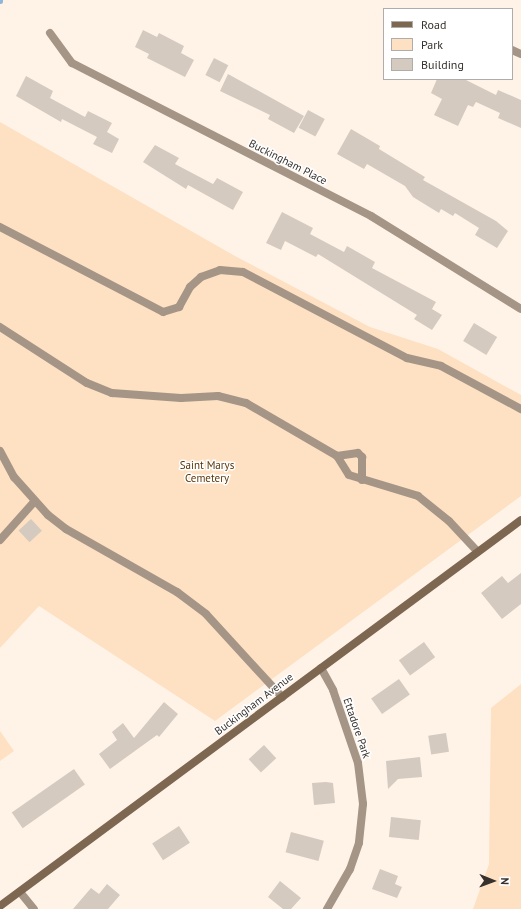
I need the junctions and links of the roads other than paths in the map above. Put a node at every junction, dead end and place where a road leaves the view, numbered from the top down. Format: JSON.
{"nodes":[{"id":1,"x":50,"y":33,"type":"dead end"},
{"id":2,"x":0,"y":228,"type":"edge"},
{"id":3,"x":521,"y":308,"type":"edge"},
{"id":4,"x":0,"y":327,"type":"edge"},
{"id":5,"x":521,"y":409,"type":"edge"},
{"id":6,"x":0,"y":451,"type":"edge"},
{"id":7,"x":338,"y":456,"type":"junction"},
{"id":8,"x":362,"y":480,"type":"junction"},
{"id":9,"x":34,"y":502,"type":"junction"},
{"id":10,"x":521,"y":520,"type":"edge"},
{"id":11,"x":0,"y":540,"type":"edge"},
{"id":12,"x":478,"y":552,"type":"junction"},
{"id":13,"x":321,"y":668,"type":"junction"},
{"id":14,"x":282,"y":697,"type":"junction"},
{"id":15,"x":20,"y":892,"type":"junction"},
{"id":16,"x":0,"y":906,"type":"edge"},
{"id":17,"x":34,"y":909,"type":"edge"},
{"id":18,"x":327,"y":909,"type":"edge"}],
"edges":[{"from":1,"to":3,"type":"street","name":"Buckingham Place"},
{"from":2,"to":5,"type":"street"},
{"from":4,"to":7,"type":"street"},
{"from":6,"to":9,"type":"street"},
{"from":7,"to":8,"type":"street"},
{"from":7,"to":8,"type":"street"},
{"from":8,"to":12,"type":"street"},
{"from":9,"to":11,"type":"street"},
{"from":9,"to":14,"type":"street"},
{"from":10,"to":12,"type":"main road","name":"Buckingham Avenue"},
{"from":12,"to":13,"type":"main road","name":"Buckingham Avenue"},
{"from":13,"to":14,"type":"main road","name":"Buckingham Avenue"},
{"from":13,"to":18,"type":"street","name":"Ettadore Park"},
{"from":14,"to":15,"type":"main road","name":"Buckingham Avenue"},
{"from":15,"to":16,"type":"main road","name":"Buckingham Avenue"},
{"from":15,"to":17,"type":"street"}]}
